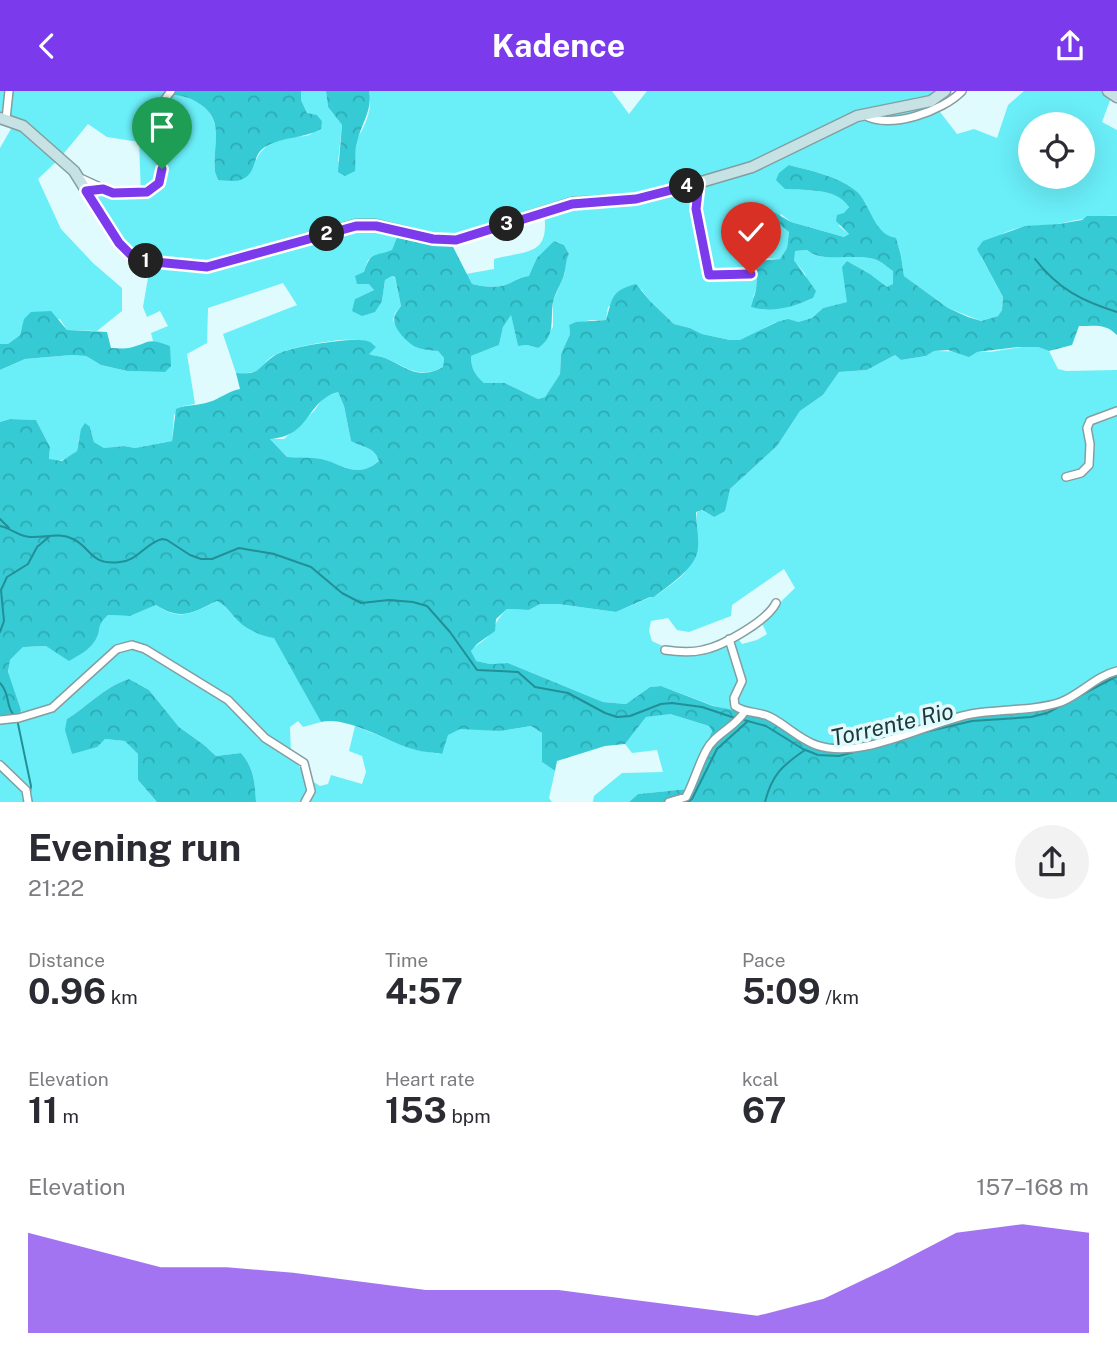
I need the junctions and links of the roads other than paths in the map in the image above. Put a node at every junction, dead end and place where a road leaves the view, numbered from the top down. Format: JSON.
{"nodes":[{"id":1,"x":9,"y":91,"type":"edge"},
{"id":2,"x":171,"y":91,"type":"edge"},
{"id":3,"x":945,"y":91,"type":"edge"},
{"id":4,"x":962,"y":91,"type":"edge"},
{"id":5,"x":1108,"y":91,"type":"edge"},
{"id":6,"x":1117,"y":97,"type":"edge"},
{"id":7,"x":863,"y":114,"type":"junction"},
{"id":8,"x":3,"y":118,"type":"edge"},
{"id":9,"x":78,"y":177,"type":"junction"},
{"id":10,"x":699,"y":183,"type":"junction"},
{"id":11,"x":103,"y":189,"type":"junction"},
{"id":12,"x":86,"y":191,"type":"junction"},
{"id":13,"x":751,"y":274,"type":"dead end"},
{"id":14,"x":1117,"y":411,"type":"edge"},
{"id":15,"x":1066,"y":477,"type":"dead end"},
{"id":16,"x":776,"y":603,"type":"dead end"},
{"id":17,"x":729,"y":639,"type":"junction"},
{"id":18,"x":665,"y":650,"type":"dead end"},
{"id":19,"x":1117,"y":671,"type":"edge"},
{"id":20,"x":741,"y":716,"type":"junction"},
{"id":21,"x":0,"y":720,"type":"edge"},
{"id":22,"x":0,"y":765,"type":"edge"},
{"id":23,"x":28,"y":802,"type":"edge"},
{"id":24,"x":305,"y":802,"type":"edge"},
{"id":25,"x":669,"y":802,"type":"edge"}],
"edges":[{"from":1,"to":8,"type":"street"},
{"from":2,"to":11,"type":"street"},
{"from":3,"to":7,"type":"street"},
{"from":4,"to":7,"type":"street"},
{"from":5,"to":6,"type":"street"},
{"from":7,"to":10,"type":"street"},
{"from":8,"to":9,"type":"street"},
{"from":9,"to":11,"type":"street"},
{"from":9,"to":12,"type":"street"},
{"from":10,"to":12,"type":"street"},
{"from":10,"to":13,"type":"street"},
{"from":11,"to":12,"type":"street"},
{"from":14,"to":15,"type":"street"},
{"from":16,"to":17,"type":"street"},
{"from":17,"to":18,"type":"street"},
{"from":17,"to":20,"type":"street"},
{"from":19,"to":20,"type":"street"},
{"from":20,"to":25,"type":"street"},
{"from":21,"to":24,"type":"street"},
{"from":22,"to":23,"type":"street"}]}
